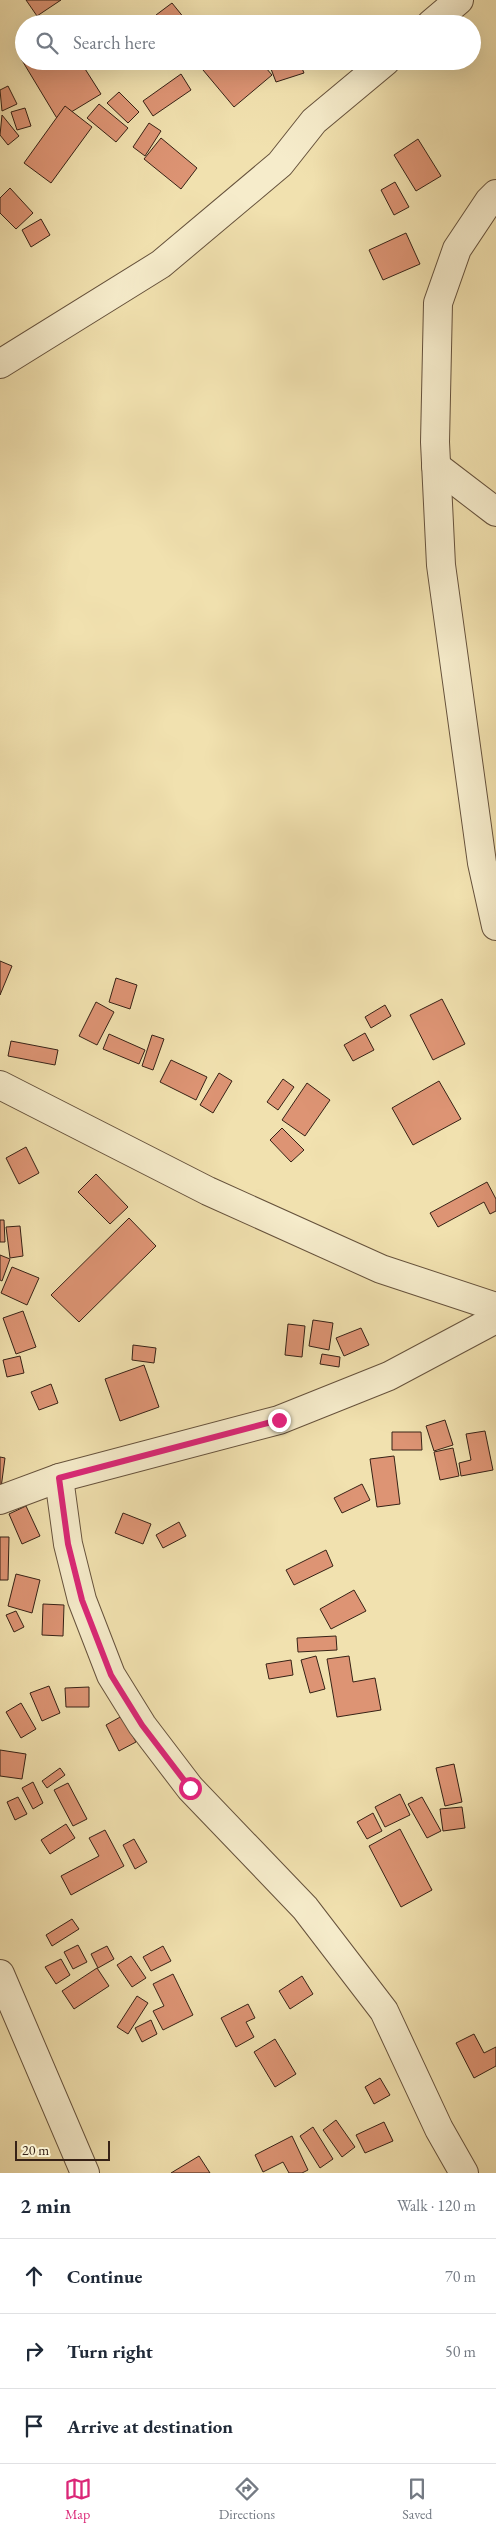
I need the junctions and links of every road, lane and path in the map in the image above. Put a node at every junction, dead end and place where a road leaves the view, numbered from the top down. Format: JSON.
{"nodes":[{"id":1,"x":459,"y":0,"type":"edge"},
{"id":2,"x":442,"y":15,"type":"edge"},
{"id":3,"x":375,"y":70,"type":"edge"},
{"id":4,"x":496,"y":194,"type":"edge"},
{"id":5,"x":0,"y":364,"type":"edge"},
{"id":6,"x":436,"y":466,"type":"junction"},
{"id":7,"x":496,"y":512,"type":"edge"},
{"id":8,"x":496,"y":926,"type":"edge"},
{"id":9,"x":0,"y":1085,"type":"edge"},
{"id":10,"x":496,"y":1307,"type":"edge"},
{"id":11,"x":496,"y":1319,"type":"edge"},
{"id":12,"x":59,"y":1478,"type":"junction"},
{"id":13,"x":0,"y":1500,"type":"edge"},
{"id":14,"x":0,"y":1974,"type":"edge"},
{"id":15,"x":85,"y":2173,"type":"edge"},
{"id":16,"x":464,"y":2173,"type":"edge"}],
"edges":[{"from":1,"to":2,"type":"street"},
{"from":3,"to":5,"type":"street"},
{"from":4,"to":6,"type":"street"},
{"from":6,"to":7,"type":"street"},
{"from":6,"to":8,"type":"street"},
{"from":9,"to":10,"type":"street"},
{"from":11,"to":12,"type":"street"},
{"from":12,"to":13,"type":"street"},
{"from":12,"to":16,"type":"street"},
{"from":14,"to":15,"type":"street"}]}
